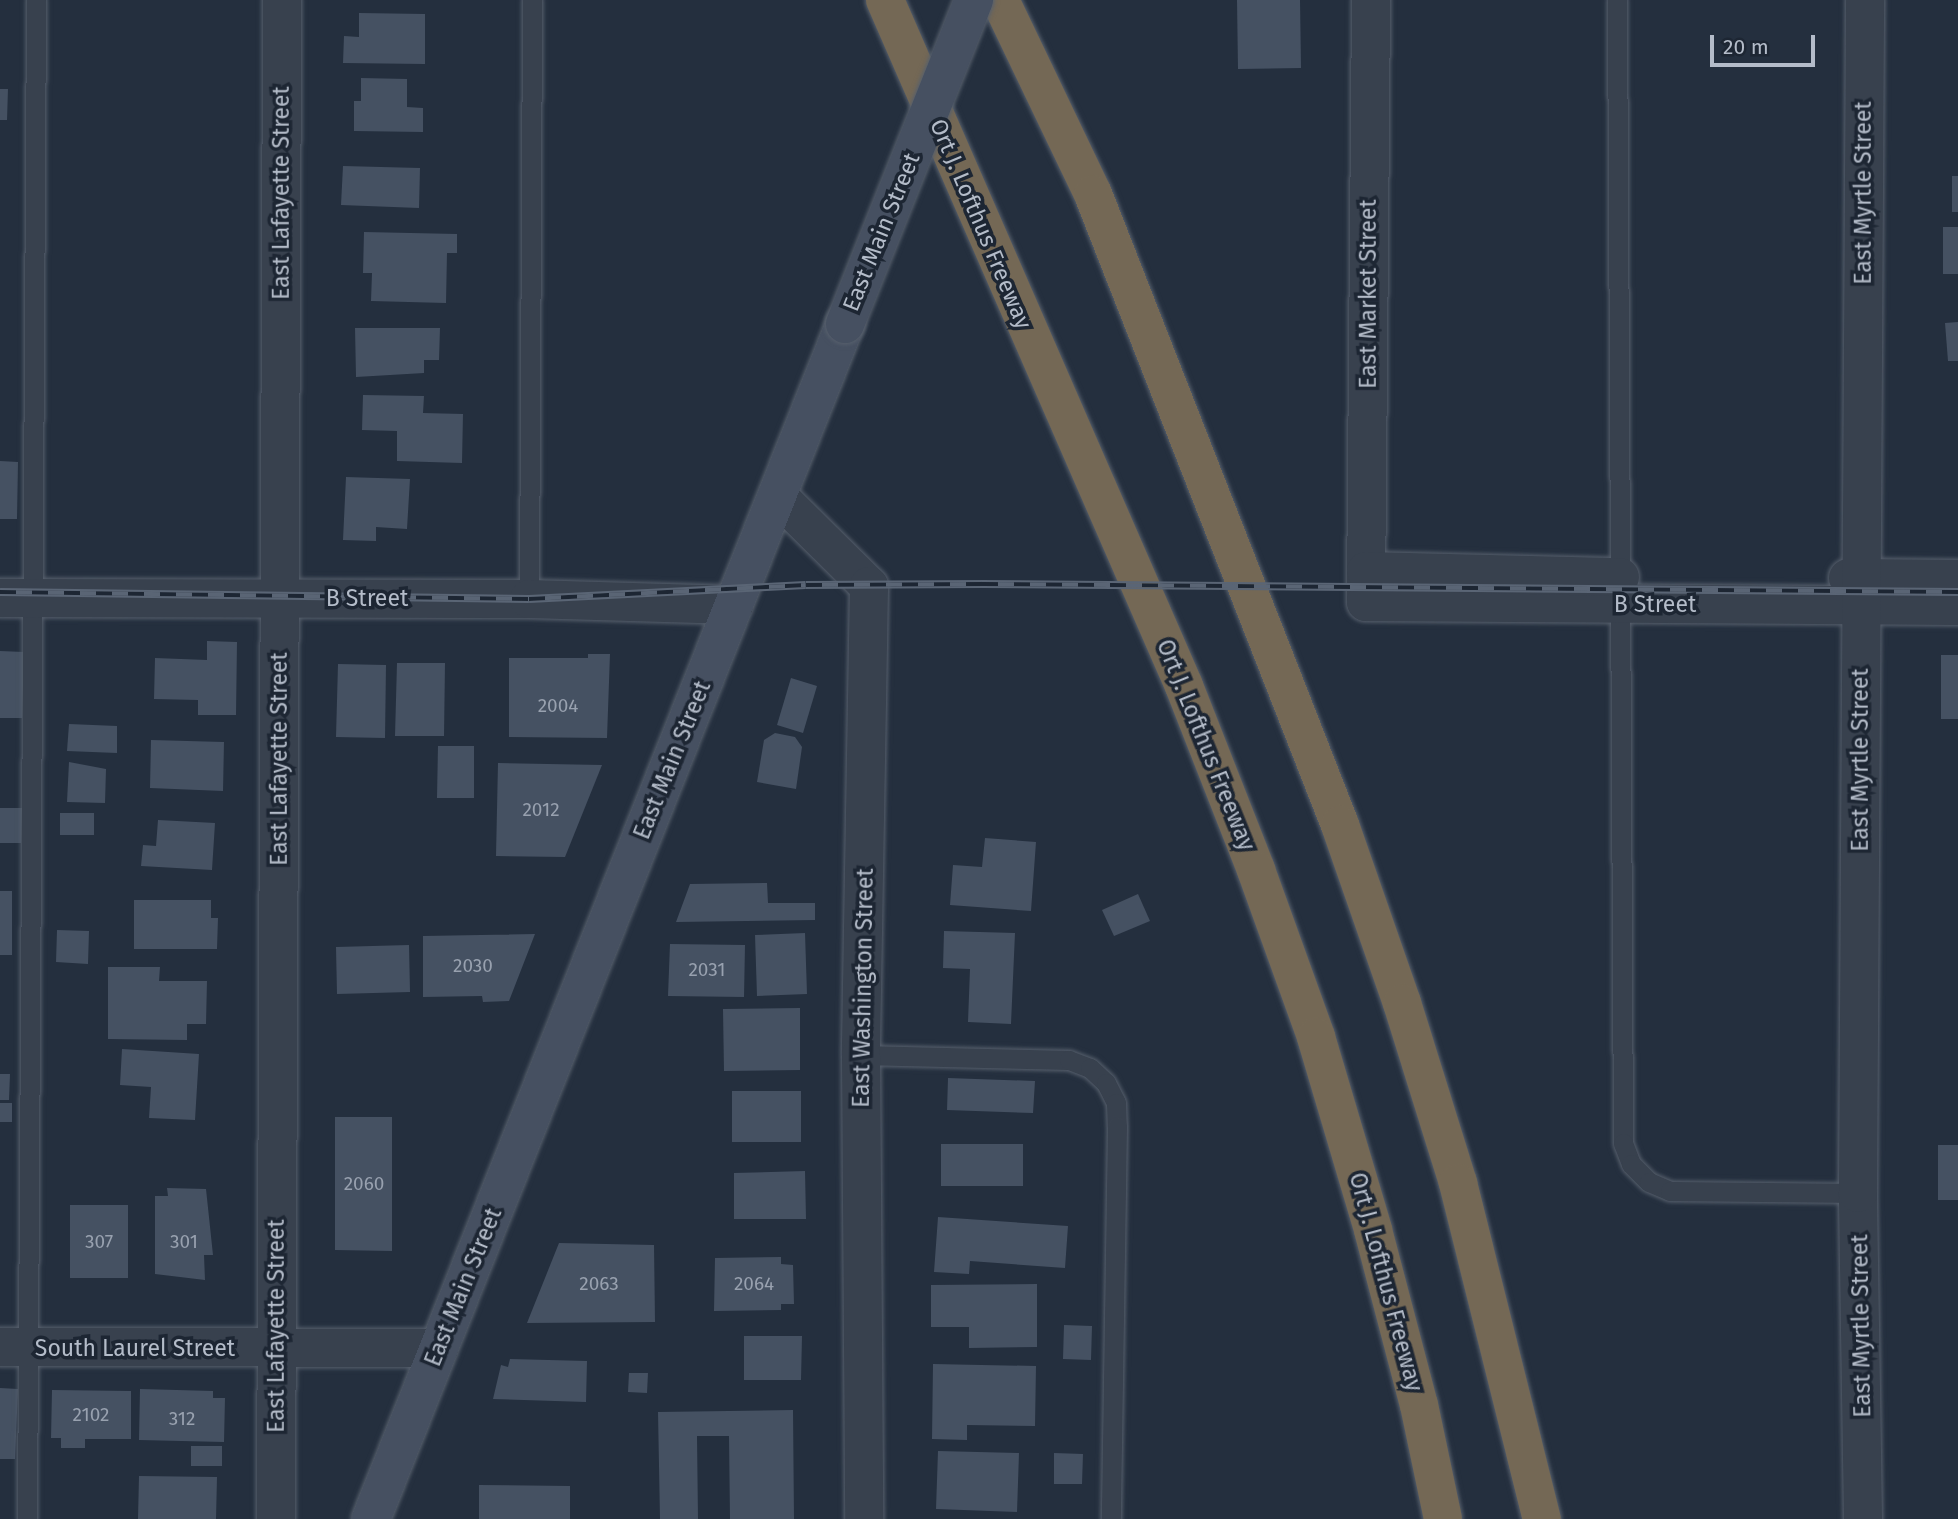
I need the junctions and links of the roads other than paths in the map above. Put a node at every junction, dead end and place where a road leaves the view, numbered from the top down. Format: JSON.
{"nodes":[{"id":1,"x":36,"y":0,"type":"edge"},
{"id":2,"x":282,"y":0,"type":"edge"},
{"id":3,"x":532,"y":0,"type":"edge"},
{"id":4,"x":885,"y":0,"type":"edge"},
{"id":5,"x":974,"y":0,"type":"edge"},
{"id":6,"x":1000,"y":0,"type":"edge"},
{"id":7,"x":1371,"y":0,"type":"edge"},
{"id":8,"x":1617,"y":0,"type":"edge"},
{"id":9,"x":1865,"y":0,"type":"edge"},
{"id":10,"x":778,"y":496,"type":"junction"},
{"id":11,"x":1958,"y":579,"type":"edge"},
{"id":12,"x":1366,"y":587,"type":"joint"},
{"id":13,"x":1621,"y":590,"type":"junction"},
{"id":14,"x":1860,"y":592,"type":"junction"},
{"id":15,"x":16,"y":598,"type":"edge"},
{"id":16,"x":280,"y":598,"type":"junction"},
{"id":17,"x":529,"y":599,"type":"junction"},
{"id":18,"x":734,"y":605,"type":"junction"},
{"id":19,"x":1958,"y":606,"type":"edge"},
{"id":20,"x":862,"y":1055,"type":"junction"},
{"id":21,"x":1858,"y":1193,"type":"junction"},
{"id":22,"x":14,"y":1347,"type":"edge"},
{"id":23,"x":275,"y":1348,"type":"junction"},
{"id":24,"x":439,"y":1348,"type":"junction"},
{"id":25,"x":27,"y":1519,"type":"edge"},
{"id":26,"x":276,"y":1519,"type":"edge"},
{"id":27,"x":371,"y":1519,"type":"edge"},
{"id":28,"x":864,"y":1519,"type":"edge"},
{"id":29,"x":1111,"y":1519,"type":"edge"},
{"id":30,"x":1443,"y":1519,"type":"edge"},
{"id":31,"x":1542,"y":1519,"type":"edge"},
{"id":32,"x":1863,"y":1519,"type":"edge"}],
"edges":[{"from":1,"to":15,"type":"lane"},
{"from":2,"to":16,"type":"street","name":"East Lafayette Street"},
{"from":3,"to":17,"type":"lane"},
{"from":4,"to":30,"type":"highway","name":"Ort J. Lofthus Freeway"},
{"from":5,"to":10,"type":"main road","name":"East Main Street","bridge":true},
{"from":6,"to":31,"type":"highway"},
{"from":7,"to":12,"type":"street","name":"East Market Street"},
{"from":8,"to":13,"type":"lane"},
{"from":9,"to":14,"type":"street","name":"East Myrtle Street"},
{"from":10,"to":18,"type":"main road","name":"East Main Street"},
{"from":10,"to":20,"type":"street","name":"East Washington Street"},
{"from":11,"to":14,"type":"street"},
{"from":12,"to":13,"type":"street","name":"B Street"},
{"from":13,"to":14,"type":"street","name":"B Street"},
{"from":13,"to":21,"type":"lane"},
{"from":14,"to":19,"type":"street","name":"B Street"},
{"from":14,"to":21,"type":"street","name":"East Myrtle Street"},
{"from":15,"to":16,"type":"street","name":"B Street"},
{"from":15,"to":22,"type":"lane"},
{"from":16,"to":17,"type":"street","name":"B Street"},
{"from":16,"to":23,"type":"street","name":"East Lafayette Street"},
{"from":17,"to":18,"type":"street","name":"B Street"},
{"from":18,"to":24,"type":"main road","name":"East Main Street"},
{"from":20,"to":28,"type":"street","name":"East Washington Street"},
{"from":20,"to":29,"type":"lane"},
{"from":21,"to":32,"type":"street","name":"East Myrtle Street"},
{"from":22,"to":23,"type":"street","name":"South Laurel Street"},
{"from":22,"to":25,"type":"lane"},
{"from":23,"to":24,"type":"street","name":"South Laurel Street"},
{"from":23,"to":26,"type":"street","name":"East Lafayette Street"},
{"from":24,"to":27,"type":"main road","name":"East Main Street"}]}
